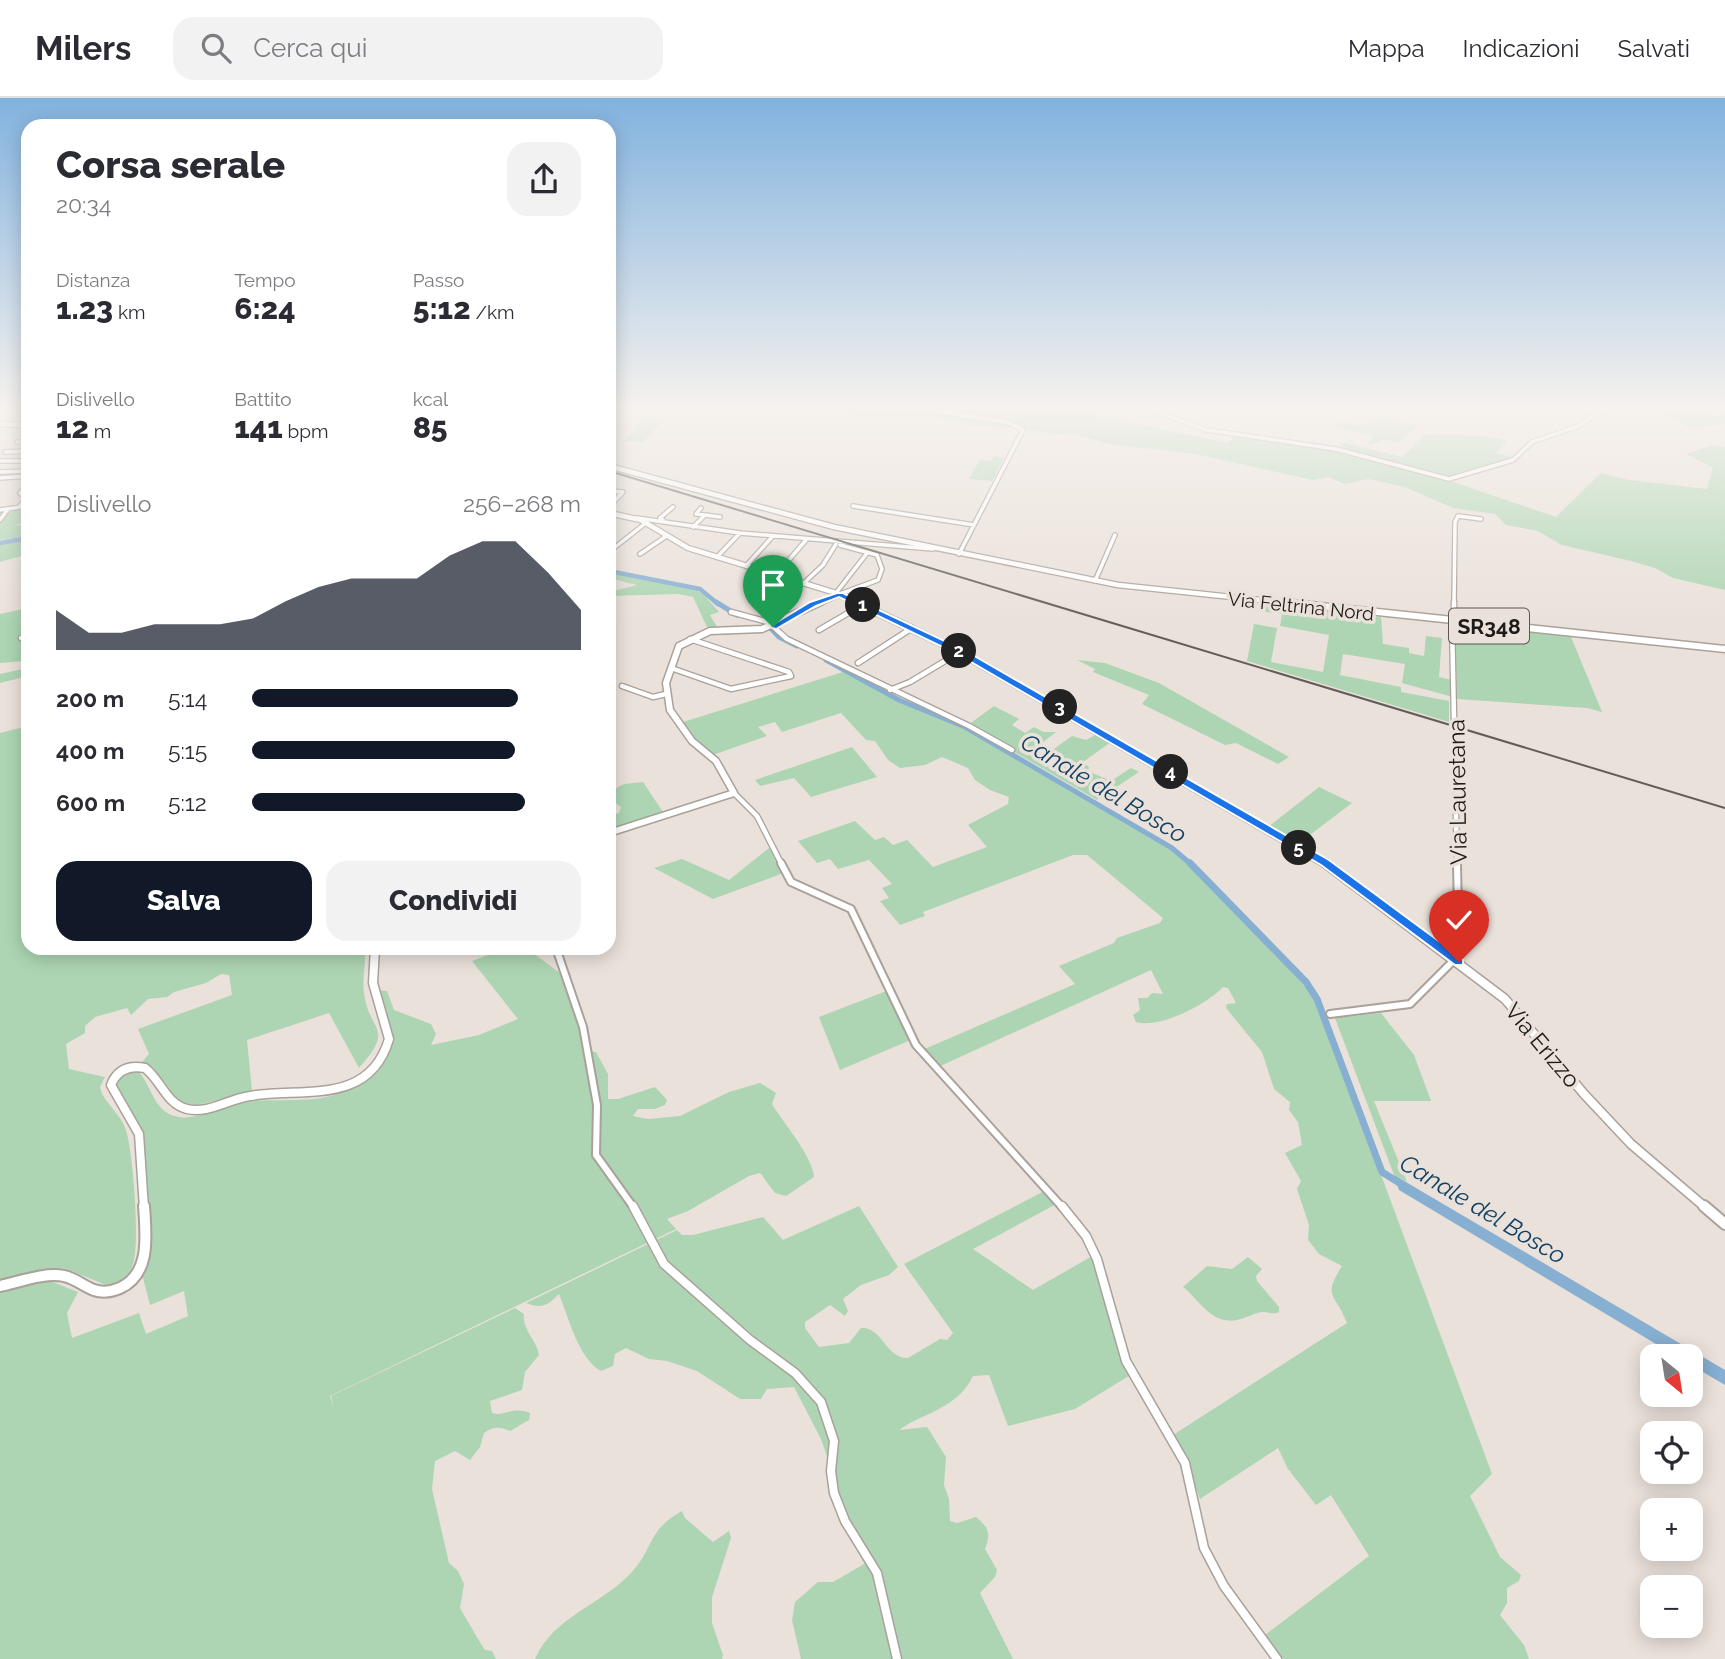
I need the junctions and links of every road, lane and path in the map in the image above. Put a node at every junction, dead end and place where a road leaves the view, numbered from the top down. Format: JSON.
{"nodes":[{"id":1,"x":654,"y":479,"type":"edge"},
{"id":2,"x":998,"y":479,"type":"edge"},
{"id":3,"x":21,"y":504,"type":"edge"},
{"id":4,"x":853,"y":506,"type":"dead end"},
{"id":5,"x":19,"y":507,"type":"joint"},
{"id":6,"x":673,"y":508,"type":"dead end"},
{"id":7,"x":701,"y":508,"type":"dead end"},
{"id":8,"x":8,"y":509,"type":"junction"},
{"id":9,"x":0,"y":510,"type":"edge"},
{"id":10,"x":616,"y":514,"type":"edge"},
{"id":11,"x":705,"y":515,"type":"junction"},
{"id":12,"x":720,"y":517,"type":"dead end"},
{"id":13,"x":1481,"y":519,"type":"dead end"},
{"id":14,"x":0,"y":520,"type":"edge"},
{"id":15,"x":648,"y":522,"type":"junction"},
{"id":16,"x":668,"y":523,"type":"junction"},
{"id":17,"x":974,"y":526,"type":"junction"},
{"id":18,"x":658,"y":527,"type":"junction"},
{"id":19,"x":693,"y":527,"type":"junction"},
{"id":20,"x":740,"y":533,"type":"junction"},
{"id":21,"x":1115,"y":535,"type":"dead end"},
{"id":22,"x":773,"y":536,"type":"junction"},
{"id":23,"x":664,"y":537,"type":"junction"},
{"id":24,"x":886,"y":538,"type":"junction"},
{"id":25,"x":806,"y":540,"type":"junction"},
{"id":26,"x":836,"y":543,"type":"junction"},
{"id":27,"x":881,"y":545,"type":"junction"},
{"id":28,"x":616,"y":546,"type":"edge"},
{"id":29,"x":936,"y":549,"type":"junction"},
{"id":30,"x":868,"y":552,"type":"junction"},
{"id":31,"x":640,"y":554,"type":"dead end"},
{"id":32,"x":959,"y":554,"type":"junction"},
{"id":33,"x":717,"y":557,"type":"junction"},
{"id":34,"x":746,"y":566,"type":"junction"},
{"id":35,"x":776,"y":575,"type":"junction"},
{"id":36,"x":1095,"y":581,"type":"junction"},
{"id":37,"x":804,"y":583,"type":"junction"},
{"id":38,"x":838,"y":594,"type":"junction"},
{"id":39,"x":862,"y":605,"type":"junction"},
{"id":40,"x":731,"y":612,"type":"dead end"},
{"id":41,"x":1453,"y":622,"type":"junction"},
{"id":42,"x":769,"y":626,"type":"junction"},
{"id":43,"x":912,"y":628,"type":"junction"},
{"id":44,"x":819,"y":630,"type":"dead end"},
{"id":45,"x":690,"y":639,"type":"junction"},
{"id":46,"x":1725,"y":649,"type":"edge"},
{"id":47,"x":961,"y":652,"type":"junction"},
{"id":48,"x":858,"y":663,"type":"dead end"},
{"id":49,"x":671,"y":668,"type":"junction"},
{"id":50,"x":622,"y":686,"type":"dead end"},
{"id":51,"x":890,"y":690,"type":"junction"},
{"id":52,"x":666,"y":694,"type":"junction"},
{"id":53,"x":1012,"y":750,"type":"dead end"},
{"id":54,"x":734,"y":793,"type":"junction"},
{"id":55,"x":616,"y":831,"type":"edge"},
{"id":56,"x":375,"y":955,"type":"edge"},
{"id":57,"x":558,"y":955,"type":"edge"},
{"id":58,"x":1457,"y":960,"type":"junction"},
{"id":59,"x":1330,"y":1014,"type":"dead end"},
{"id":60,"x":1725,"y":1224,"type":"edge"},
{"id":61,"x":0,"y":1286,"type":"edge"},
{"id":62,"x":897,"y":1659,"type":"edge"},
{"id":63,"x":1278,"y":1659,"type":"edge"}],
"edges":[{"from":1,"to":24,"type":"main road","number":"SR348"},
{"from":2,"to":17,"type":"street"},
{"from":3,"to":5,"type":"street"},
{"from":4,"to":17,"type":"street"},
{"from":5,"to":8,"type":"street"},
{"from":6,"to":16,"type":"street"},
{"from":7,"to":11,"type":"street"},
{"from":8,"to":9,"type":"street"},
{"from":8,"to":14,"type":"street"},
{"from":10,"to":15,"type":"main road","name":"Via Erizzo"},
{"from":11,"to":12,"type":"street"},
{"from":11,"to":19,"type":"street"},
{"from":13,"to":41,"type":"street","name":"Via Lauretana"},
{"from":15,"to":16,"type":"street","name":"Via Feltrina Nord"},
{"from":15,"to":18,"type":"main road","name":"Via Erizzo"},
{"from":15,"to":28,"type":"street"},
{"from":16,"to":18,"type":"street","name":"Via Feltrina Nord"},
{"from":16,"to":19,"type":"street","name":"Via Feltrina Nord"},
{"from":17,"to":32,"type":"street"},
{"from":18,"to":23,"type":"main road","name":"Via Erizzo"},
{"from":19,"to":20,"type":"street","name":"Via Feltrina Nord"},
{"from":20,"to":22,"type":"street","name":"Via Feltrina Nord"},
{"from":20,"to":33,"type":"street"},
{"from":21,"to":36,"type":"street"},
{"from":22,"to":25,"type":"street","name":"Via Feltrina Nord"},
{"from":22,"to":34,"type":"street"},
{"from":23,"to":31,"type":"street"},
{"from":23,"to":33,"type":"main road","name":"Via Erizzo"},
{"from":24,"to":27,"type":"street"},
{"from":24,"to":29,"type":"main road","number":"SR348"},
{"from":25,"to":26,"type":"street","name":"Via Feltrina Nord"},
{"from":25,"to":35,"type":"street"},
{"from":26,"to":27,"type":"street","name":"Via Feltrina Nord"},
{"from":26,"to":30,"type":"street"},
{"from":26,"to":37,"type":"street"},
{"from":27,"to":29,"type":"street","name":"Via Feltrina Nord"},
{"from":29,"to":32,"type":"main road","name":"Via Feltrina Nord","number":"SR348"},
{"from":30,"to":38,"type":"street"},
{"from":30,"to":38,"type":"street"},
{"from":32,"to":36,"type":"main road","name":"Via Feltrina Nord","number":"SR348"},
{"from":33,"to":34,"type":"main road","name":"Via Erizzo"},
{"from":34,"to":35,"type":"main road","name":"Via Erizzo"},
{"from":35,"to":37,"type":"main road","name":"Via Erizzo"},
{"from":36,"to":41,"type":"main road","name":"Via Feltrina Nord","number":"SR348"},
{"from":37,"to":38,"type":"main road","name":"Via Erizzo"},
{"from":38,"to":39,"type":"main road","name":"Via Erizzo"},
{"from":38,"to":42,"type":"main road"},
{"from":39,"to":43,"type":"main road","name":"Via Erizzo"},
{"from":39,"to":44,"type":"street"},
{"from":40,"to":42,"type":"street"},
{"from":41,"to":46,"type":"main road","name":"Via Feltrina Nord","number":"SR348"},
{"from":41,"to":58,"type":"street","name":"Via Lauretana"},
{"from":42,"to":45,"type":"main road"},
{"from":42,"to":51,"type":"street"},
{"from":43,"to":47,"type":"main road","name":"Via Erizzo"},
{"from":43,"to":48,"type":"street"},
{"from":45,"to":49,"type":"main road"},
{"from":45,"to":49,"type":"street"},
{"from":47,"to":51,"type":"street"},
{"from":47,"to":58,"type":"main road","name":"Via Erizzo"},
{"from":49,"to":52,"type":"main road"},
{"from":50,"to":52,"type":"street"},
{"from":51,"to":53,"type":"street"},
{"from":52,"to":54,"type":"main road"},
{"from":54,"to":55,"type":"main road"},
{"from":54,"to":63,"type":"street"},
{"from":56,"to":61,"type":"main road"},
{"from":57,"to":62,"type":"street"},
{"from":58,"to":59,"type":"street"},
{"from":58,"to":60,"type":"main road","name":"Via Erizzo"}]}
